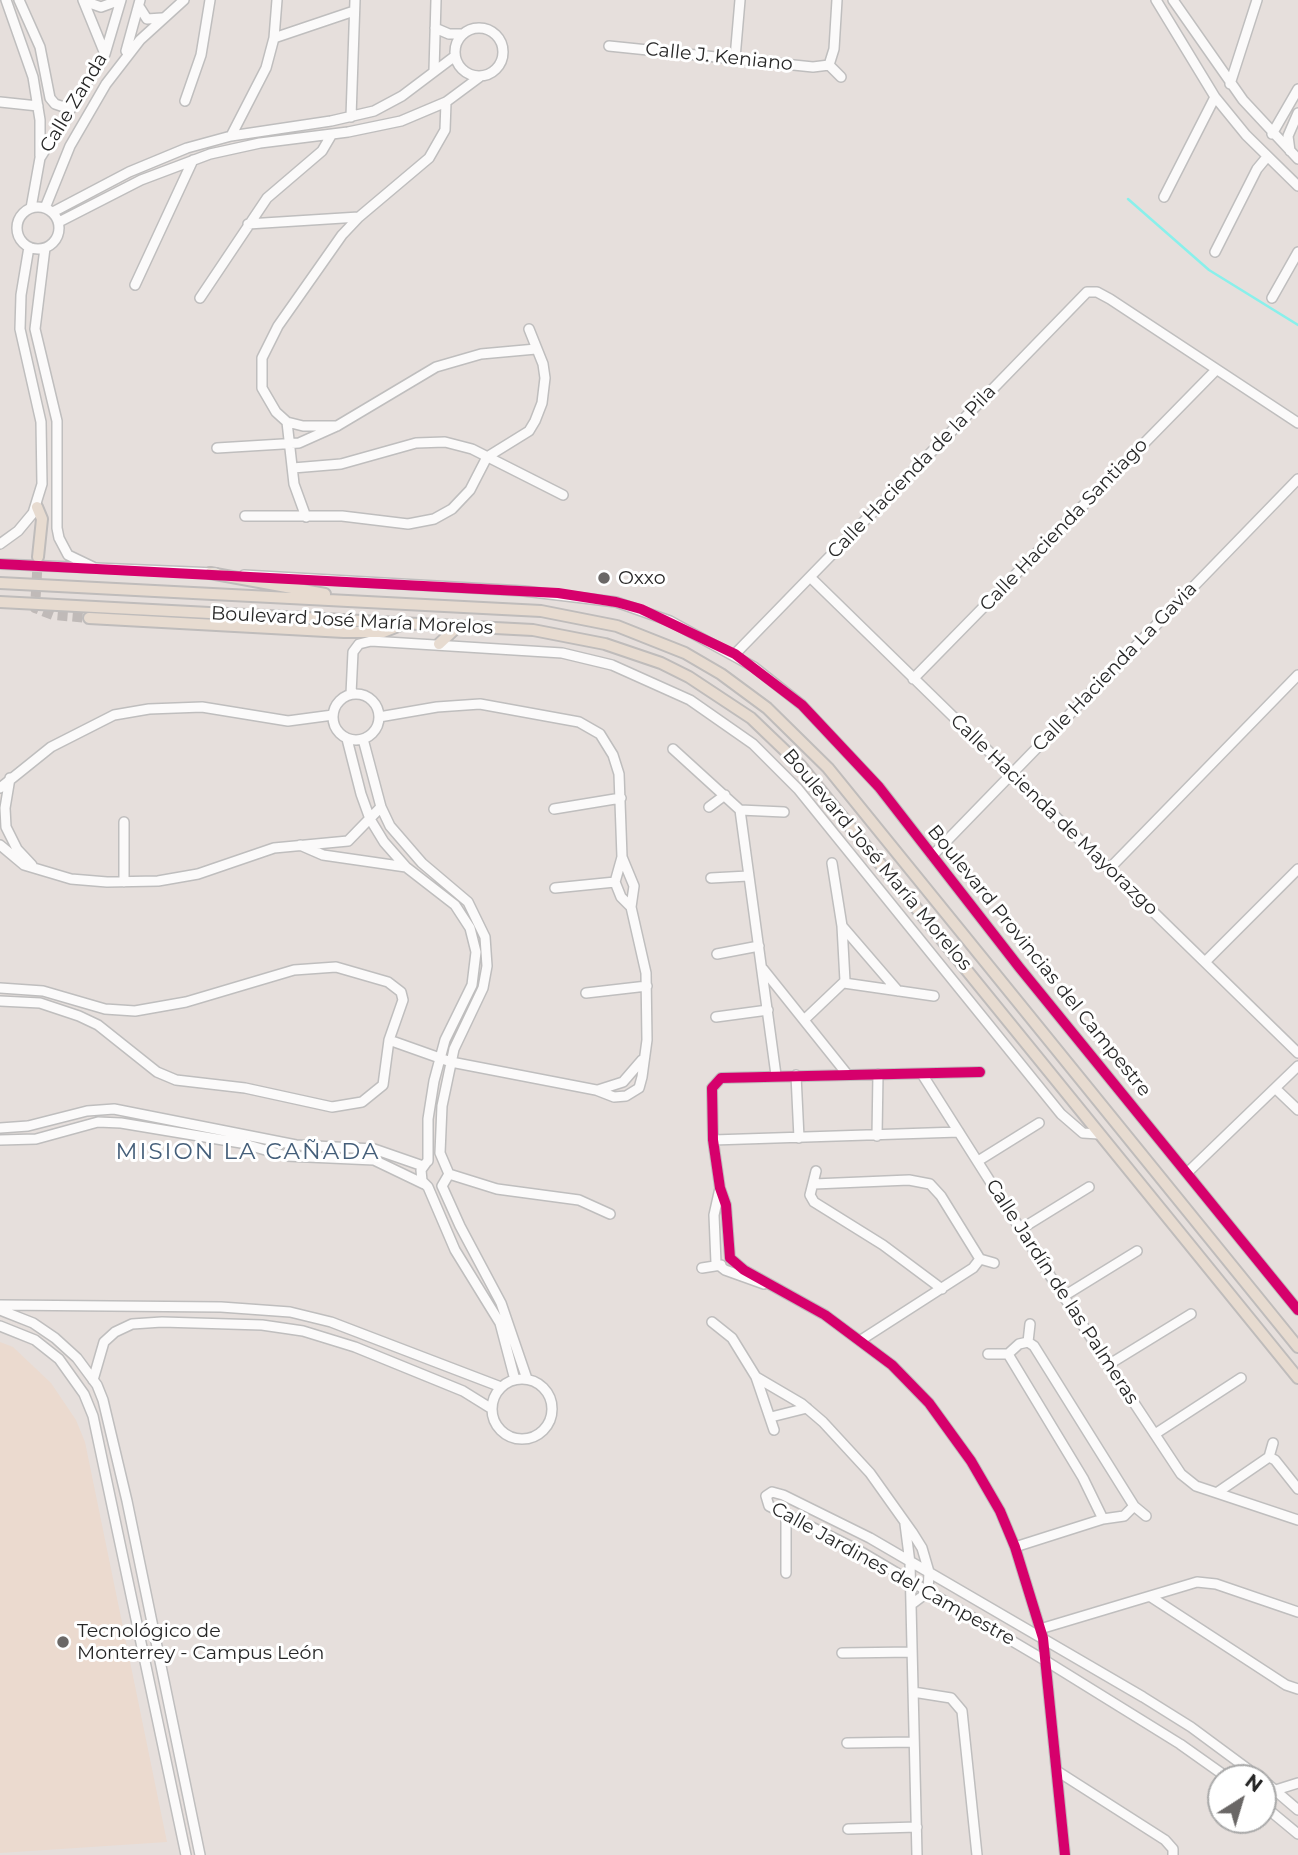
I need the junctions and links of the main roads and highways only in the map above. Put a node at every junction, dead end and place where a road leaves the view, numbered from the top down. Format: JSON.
{"nodes":[{"id":1,"x":37,"y":507,"type":"road end"},
{"id":2,"x":38,"y":557,"type":"tunnel mouth"},
{"id":3,"x":210,"y":573,"type":"road end"},
{"id":4,"x":0,"y":583,"type":"edge"},
{"id":5,"x":0,"y":602,"type":"edge"},
{"id":6,"x":369,"y":602,"type":"junction"},
{"id":7,"x":89,"y":618,"type":"tunnel mouth"},
{"id":8,"x":404,"y":624,"type":"junction"},
{"id":9,"x":458,"y":626,"type":"junction"},
{"id":10,"x":439,"y":644,"type":"road end"},
{"id":11,"x":1298,"y":1347,"type":"edge"},
{"id":12,"x":1298,"y":1378,"type":"edge"}],
"edges":[{"from":1,"to":2,"type":"main road"},
{"from":3,"to":6,"type":"main road"},
{"from":4,"to":6,"type":"main road","name":"Boulevard José María Morelos"},
{"from":5,"to":8,"type":"main road","name":"Boulevard José María Morelos"},
{"from":6,"to":11,"type":"main road","name":"Boulevard José María Morelos"},
{"from":7,"to":8,"type":"main road"},
{"from":8,"to":9,"type":"main road","name":"Boulevard José María Morelos"},
{"from":9,"to":10,"type":"main road"},
{"from":9,"to":12,"type":"main road","name":"Boulevard José María Morelos"}]}
